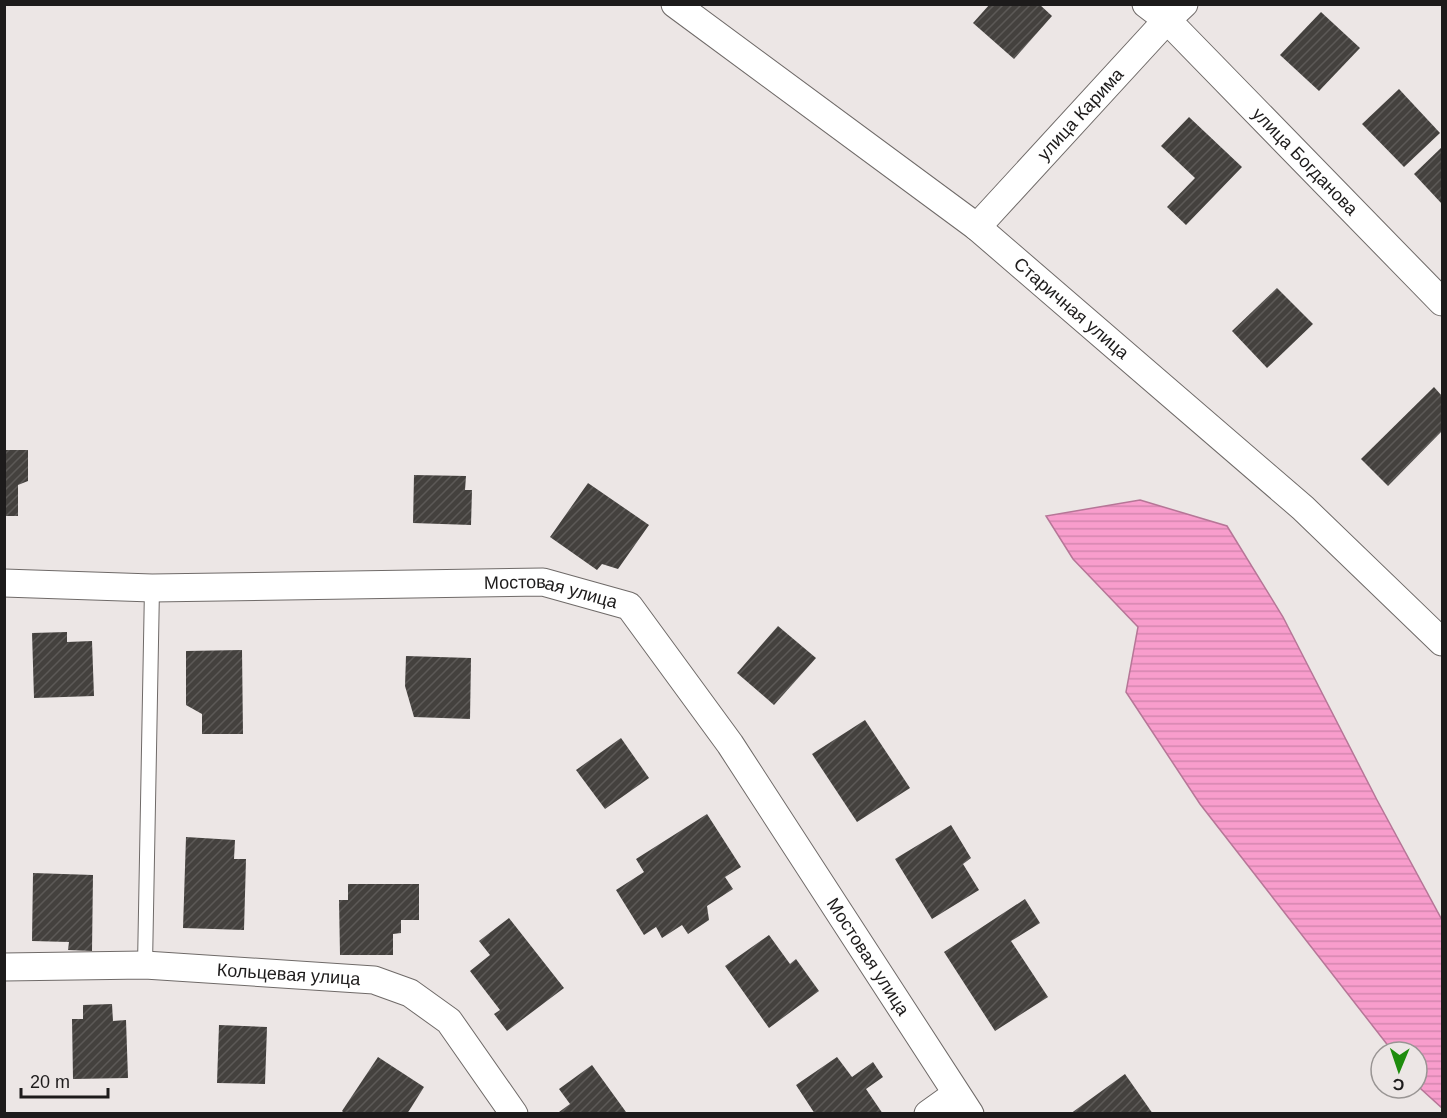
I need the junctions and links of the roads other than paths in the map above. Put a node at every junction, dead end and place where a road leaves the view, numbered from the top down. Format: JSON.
{"nodes":[{"id":1,"x":675,"y":4,"type":"edge"},
{"id":2,"x":1166,"y":10,"type":"edge"},
{"id":3,"x":977,"y":227,"type":"junction"},
{"id":4,"x":1443,"y":302,"type":"edge"},
{"id":5,"x":4,"y":583,"type":"edge"},
{"id":6,"x":152,"y":588,"type":"junction"},
{"id":7,"x":1443,"y":642,"type":"edge"},
{"id":8,"x":146,"y":966,"type":"junction"},
{"id":9,"x":4,"y":967,"type":"edge"},
{"id":10,"x":963,"y":1104,"type":"edge"},
{"id":11,"x":514,"y":1113,"type":"edge"},
{"id":12,"x":928,"y":1113,"type":"edge"}],
"edges":[{"from":1,"to":3,"type":"street","name":"Старичная улица"},
{"from":2,"to":3,"type":"street","name":"улица Карима"},
{"from":2,"to":4,"type":"street","name":"улица Богданова"},
{"from":3,"to":7,"type":"street","name":"Старичная улица"},
{"from":5,"to":6,"type":"street","name":"Мостовая улица"},
{"from":6,"to":8,"type":"lane"},
{"from":6,"to":10,"type":"street","name":"Мостовая улица"},
{"from":8,"to":9,"type":"street","name":"Кольцевая улица"},
{"from":8,"to":11,"type":"street","name":"Кольцевая улица"},
{"from":10,"to":12,"type":"street"}]}
